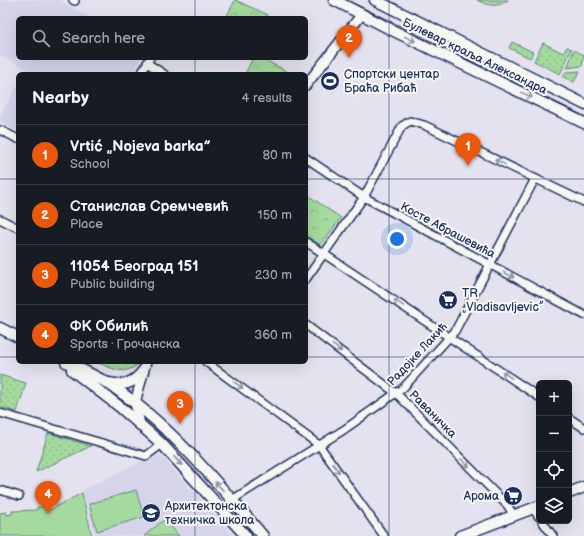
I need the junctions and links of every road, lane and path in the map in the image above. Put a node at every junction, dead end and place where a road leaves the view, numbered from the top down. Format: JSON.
{"nodes":[{"id":1,"x":334,"y":0,"type":"edge"},
{"id":2,"x":371,"y":0,"type":"edge"},
{"id":3,"x":382,"y":2,"type":"edge"},
{"id":4,"x":362,"y":14,"type":"junction"},
{"id":5,"x":375,"y":21,"type":"junction"},
{"id":6,"x":148,"y":61,"type":"edge"},
{"id":7,"x":142,"y":72,"type":"edge"},
{"id":8,"x":162,"y":72,"type":"edge"},
{"id":9,"x":308,"y":82,"type":"edge"},
{"id":10,"x":584,"y":104,"type":"edge"},
{"id":11,"x":584,"y":123,"type":"edge"},
{"id":12,"x":0,"y":130,"type":"edge"},
{"id":13,"x":16,"y":138,"type":"edge"},
{"id":14,"x":308,"y":159,"type":"edge"},
{"id":15,"x":535,"y":179,"type":"junction"},
{"id":16,"x":364,"y":197,"type":"junction"},
{"id":17,"x":584,"y":202,"type":"edge"},
{"id":18,"x":0,"y":220,"type":"edge"},
{"id":19,"x":16,"y":227,"type":"edge"},
{"id":20,"x":308,"y":243,"type":"edge"},
{"id":21,"x":325,"y":254,"type":"junction"},
{"id":22,"x":490,"y":265,"type":"junction"},
{"id":23,"x":308,"y":276,"type":"edge"},
{"id":24,"x":584,"y":315,"type":"edge"},
{"id":25,"x":308,"y":327,"type":"edge"},
{"id":26,"x":0,"y":328,"type":"edge"},
{"id":27,"x":16,"y":336,"type":"edge"},
{"id":28,"x":450,"y":337,"type":"junction"},
{"id":29,"x":66,"y":364,"type":"edge"},
{"id":30,"x":68,"y":364,"type":"edge"},
{"id":31,"x":209,"y":364,"type":"edge"},
{"id":32,"x":144,"y":366,"type":"edge"},
{"id":33,"x":107,"y":383,"type":"junction"},
{"id":34,"x":397,"y":394,"type":"junction"},
{"id":35,"x":536,"y":395,"type":"edge"},
{"id":36,"x":135,"y":403,"type":"junction"},
{"id":37,"x":0,"y":413,"type":"edge"},
{"id":38,"x":572,"y":420,"type":"edge"},
{"id":39,"x":140,"y":424,"type":"junction"},
{"id":40,"x":584,"y":428,"type":"edge"},
{"id":41,"x":162,"y":444,"type":"junction"},
{"id":42,"x":319,"y":445,"type":"junction"},
{"id":43,"x":584,"y":487,"type":"edge"},
{"id":44,"x":0,"y":490,"type":"edge"},
{"id":45,"x":572,"y":492,"type":"edge"},
{"id":46,"x":19,"y":496,"type":"dead end"},
{"id":47,"x":232,"y":500,"type":"junction"},
{"id":48,"x":536,"y":507,"type":"edge"},
{"id":49,"x":514,"y":516,"type":"junction"},
{"id":50,"x":544,"y":524,"type":"edge"},
{"id":51,"x":476,"y":534,"type":"edge"},
{"id":52,"x":246,"y":536,"type":"edge"},
{"id":53,"x":263,"y":536,"type":"edge"},
{"id":54,"x":384,"y":536,"type":"edge"},
{"id":55,"x":460,"y":536,"type":"edge"},
{"id":56,"x":553,"y":536,"type":"edge"}],
"edges":[{"from":1,"to":4,"type":"main road","name":"Булевар краља Александра"},
{"from":2,"to":4,"type":"main road"},
{"from":3,"to":5,"type":"main road"},
{"from":3,"to":10,"type":"main road","name":"Булевар краља Александра"},
{"from":4,"to":5,"type":"main road","name":"Булевар краља Александра"},
{"from":4,"to":9,"type":"street"},
{"from":5,"to":11,"type":"main road","name":"Булевар краља Александра","one_way":true},
{"from":6,"to":7,"type":"street"},
{"from":6,"to":8,"type":"street"},
{"from":12,"to":13,"type":"street"},
{"from":14,"to":16,"type":"street","name":"Косте Абрашевића"},
{"from":15,"to":16,"type":"street","one_way":true},
{"from":15,"to":17,"type":"street"},
{"from":15,"to":22,"type":"street","name":"Радојке Лакић"},
{"from":16,"to":21,"type":"street"},
{"from":16,"to":22,"type":"street","name":"Косте Абрашевића"},
{"from":18,"to":19,"type":"street"},
{"from":20,"to":21,"type":"street"},
{"from":21,"to":23,"type":"street"},
{"from":28,"to":21,"type":"street","one_way":true},
{"from":22,"to":24,"type":"street","name":"Косте Абрашевића","one_way":true},
{"from":22,"to":28,"type":"street","name":"Радојке Лакић"},
{"from":25,"to":34,"type":"street","name":"Раваничка","one_way":true},
{"from":26,"to":27,"type":"main road"},
{"from":28,"to":34,"type":"street","name":"Радојке Лакић"},
{"from":35,"to":28,"type":"street","one_way":true},
{"from":29,"to":39,"type":"main road"},
{"from":30,"to":33,"type":"main road"},
{"from":31,"to":42,"type":"street","one_way":true},
{"from":32,"to":33,"type":"main road"},
{"from":32,"to":36,"type":"street"},
{"from":33,"to":36,"type":"main road"},
{"from":34,"to":42,"type":"street","name":"Радојке Лакић"},
{"from":34,"to":49,"type":"street","name":"Раваничка","one_way":true},
{"from":36,"to":39,"type":"street"},
{"from":47,"to":36,"type":"main road","one_way":true},
{"from":37,"to":41,"type":"street"},
{"from":38,"to":40,"type":"street"},
{"from":39,"to":41,"type":"main road"},
{"from":41,"to":52,"type":"main road","one_way":true},
{"from":42,"to":47,"type":"street","name":"Радојке Лакић"},
{"from":42,"to":54,"type":"street","one_way":true},
{"from":43,"to":45,"type":"main road"},
{"from":44,"to":46,"type":"street"},
{"from":47,"to":53,"type":"main road"},
{"from":48,"to":49,"type":"main road"},
{"from":49,"to":51,"type":"main road"},
{"from":50,"to":56,"type":"street"},
{"from":51,"to":55,"type":"main road"}]}
